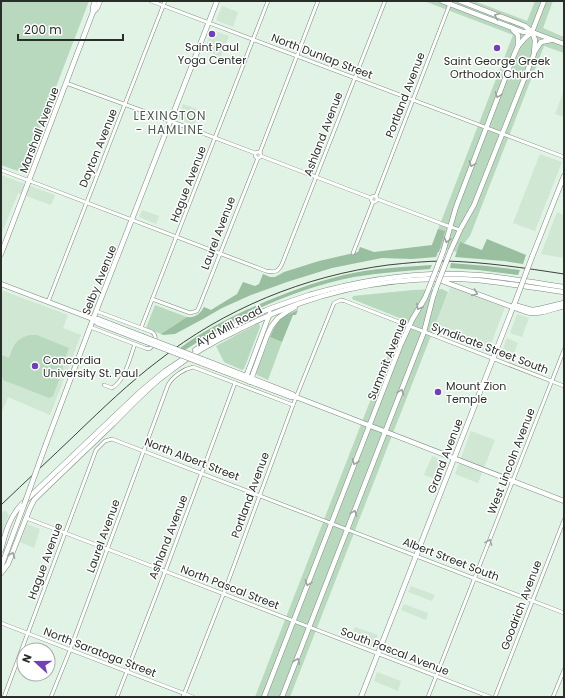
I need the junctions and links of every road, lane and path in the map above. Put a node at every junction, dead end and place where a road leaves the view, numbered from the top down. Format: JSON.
{"nodes":[{"id":1,"x":95,"y":1,"type":"edge"},
{"id":2,"x":100,"y":1,"type":"edge"},
{"id":3,"x":151,"y":1,"type":"edge"},
{"id":4,"x":165,"y":1,"type":"edge"},
{"id":5,"x":218,"y":1,"type":"edge"},
{"id":6,"x":268,"y":1,"type":"edge"},
{"id":7,"x":318,"y":1,"type":"edge"},
{"id":8,"x":385,"y":1,"type":"edge"},
{"id":9,"x":442,"y":1,"type":"edge"},
{"id":10,"x":460,"y":1,"type":"edge"},
{"id":11,"x":544,"y":1,"type":"edge"},
{"id":12,"x":451,"y":2,"type":"edge"},
{"id":13,"x":163,"y":6,"type":"junction"},
{"id":14,"x":93,"y":12,"type":"junction"},
{"id":15,"x":209,"y":23,"type":"junction"},
{"id":16,"x":511,"y":28,"type":"junction"},
{"id":17,"x":532,"y":32,"type":"junction"},
{"id":18,"x":253,"y":40,"type":"junction"},
{"id":19,"x":552,"y":40,"type":"junction"},
{"id":20,"x":564,"y":44,"type":"edge"},
{"id":21,"x":518,"y":46,"type":"junction"},
{"id":22,"x":534,"y":54,"type":"junction"},
{"id":23,"x":297,"y":56,"type":"junction"},
{"id":24,"x":355,"y":78,"type":"junction"},
{"id":25,"x":66,"y":83,"type":"junction"},
{"id":26,"x":412,"y":100,"type":"junction"},
{"id":27,"x":125,"y":104,"type":"junction"},
{"id":28,"x":171,"y":121,"type":"junction"},
{"id":29,"x":486,"y":127,"type":"junction"},
{"id":30,"x":502,"y":134,"type":"junction"},
{"id":31,"x":215,"y":138,"type":"junction"},
{"id":32,"x":256,"y":153,"type":"junction"},
{"id":33,"x":261,"y":154,"type":"junction"},
{"id":34,"x":258,"y":158,"type":"junction"},
{"id":35,"x":564,"y":158,"type":"edge"},
{"id":36,"x":1,"y":170,"type":"edge"},
{"id":37,"x":564,"y":176,"type":"edge"},
{"id":38,"x":316,"y":177,"type":"junction"},
{"id":39,"x":29,"y":181,"type":"junction"},
{"id":40,"x":371,"y":198,"type":"junction"},
{"id":41,"x":376,"y":198,"type":"junction"},
{"id":42,"x":86,"y":202,"type":"junction"},
{"id":43,"x":373,"y":202,"type":"junction"},
{"id":44,"x":132,"y":219,"type":"junction"},
{"id":45,"x":450,"y":227,"type":"junction"},
{"id":46,"x":460,"y":230,"type":"junction"},
{"id":47,"x":177,"y":237,"type":"junction"},
{"id":48,"x":353,"y":252,"type":"dead end"},
{"id":49,"x":220,"y":253,"type":"junction"},
{"id":50,"x":1,"y":254,"type":"edge"},
{"id":51,"x":438,"y":279,"type":"junction"},
{"id":52,"x":1,"y":284,"type":"edge"},
{"id":53,"x":564,"y":287,"type":"edge"},
{"id":54,"x":564,"y":292,"type":"edge"},
{"id":55,"x":319,"y":297,"type":"junction"},
{"id":56,"x":152,"y":299,"type":"junction"},
{"id":57,"x":337,"y":301,"type":"joint"},
{"id":58,"x":48,"y":302,"type":"junction"},
{"id":59,"x":564,"y":302,"type":"edge"},
{"id":60,"x":513,"y":306,"type":"junction"},
{"id":61,"x":564,"y":306,"type":"edge"},
{"id":62,"x":96,"y":311,"type":"junction"},
{"id":63,"x":272,"y":312,"type":"junction"},
{"id":64,"x":93,"y":319,"type":"junction"},
{"id":65,"x":409,"y":326,"type":"junction"},
{"id":66,"x":90,"y":328,"type":"junction"},
{"id":67,"x":141,"y":328,"type":"junction"},
{"id":68,"x":424,"y":332,"type":"junction"},
{"id":69,"x":267,"y":336,"type":"junction"},
{"id":70,"x":135,"y":344,"type":"junction"},
{"id":71,"x":564,"y":350,"type":"edge"},
{"id":72,"x":493,"y":359,"type":"junction"},
{"id":73,"x":245,"y":378,"type":"junction"},
{"id":74,"x":251,"y":380,"type":"junction"},
{"id":75,"x":551,"y":381,"type":"junction"},
{"id":76,"x":235,"y":383,"type":"junction"},
{"id":77,"x":104,"y":385,"type":"dead end"},
{"id":78,"x":564,"y":386,"type":"edge"},
{"id":79,"x":296,"y":397,"type":"junction"},
{"id":80,"x":293,"y":405,"type":"junction"},
{"id":81,"x":369,"y":426,"type":"junction"},
{"id":82,"x":386,"y":432,"type":"junction"},
{"id":83,"x":112,"y":439,"type":"joint"},
{"id":84,"x":144,"y":451,"type":"junction"},
{"id":85,"x":454,"y":458,"type":"junction"},
{"id":86,"x":202,"y":473,"type":"junction"},
{"id":87,"x":513,"y":481,"type":"junction"},
{"id":88,"x":260,"y":495,"type":"junction"},
{"id":89,"x":564,"y":501,"type":"edge"},
{"id":90,"x":26,"y":518,"type":"junction"},
{"id":91,"x":564,"y":520,"type":"edge"},
{"id":92,"x":331,"y":523,"type":"junction"},
{"id":93,"x":347,"y":529,"type":"junction"},
{"id":94,"x":65,"y":533,"type":"junction"},
{"id":95,"x":1,"y":550,"type":"edge"},
{"id":96,"x":108,"y":550,"type":"junction"},
{"id":97,"x":416,"y":555,"type":"junction"},
{"id":98,"x":2,"y":560,"type":"edge"},
{"id":99,"x":1,"y":567,"type":"edge"},
{"id":100,"x":165,"y":572,"type":"junction"},
{"id":101,"x":1,"y":573,"type":"edge"},
{"id":102,"x":475,"y":578,"type":"junction"},
{"id":103,"x":223,"y":594,"type":"junction"},
{"id":104,"x":533,"y":600,"type":"junction"},
{"id":105,"x":564,"y":612,"type":"edge"},
{"id":106,"x":293,"y":621,"type":"junction"},
{"id":107,"x":1,"y":623,"type":"edge"},
{"id":108,"x":310,"y":628,"type":"junction"},
{"id":109,"x":28,"y":633,"type":"junction"},
{"id":110,"x":70,"y":650,"type":"junction"},
{"id":111,"x":377,"y":654,"type":"junction"},
{"id":112,"x":564,"y":670,"type":"edge"},
{"id":113,"x":127,"y":671,"type":"junction"},
{"id":114,"x":436,"y":676,"type":"junction"},
{"id":115,"x":184,"y":695,"type":"edge"},
{"id":116,"x":4,"y":697,"type":"edge"},
{"id":117,"x":51,"y":697,"type":"edge"},
{"id":118,"x":117,"y":697,"type":"edge"},
{"id":119,"x":193,"y":697,"type":"edge"},
{"id":120,"x":264,"y":697,"type":"edge"},
{"id":121,"x":282,"y":697,"type":"edge"},
{"id":122,"x":361,"y":697,"type":"edge"},
{"id":123,"x":428,"y":697,"type":"edge"},
{"id":124,"x":490,"y":697,"type":"edge"},
{"id":125,"x":495,"y":697,"type":"edge"},
{"id":126,"x":554,"y":697,"type":"edge"}],
"edges":[{"from":1,"to":14,"type":"street","name":"Marshall Avenue"},
{"from":2,"to":14,"type":"street","name":"Marshall Avenue"},
{"from":3,"to":13,"type":"street","name":"North Dunlap Street"},
{"from":4,"to":13,"type":"street","name":"Dayton Avenue"},
{"from":5,"to":15,"type":"street","name":"Selby Avenue"},
{"from":6,"to":18,"type":"street","name":"Hague Avenue"},
{"from":7,"to":23,"type":"street"},
{"from":8,"to":24,"type":"street","name":"Ashland Avenue"},
{"from":9,"to":12,"type":"street"},
{"from":17,"to":10,"type":"street","one_way":true},
{"from":11,"to":17,"type":"street","name":"Summit Avenue"},
{"from":12,"to":16,"type":"street"},
{"from":12,"to":26,"type":"street","name":"Portland Avenue"},
{"from":13,"to":15,"type":"street","name":"North Dunlap Street"},
{"from":13,"to":27,"type":"street","name":"Dayton Avenue"},
{"from":14,"to":25,"type":"street","name":"Marshall Avenue"},
{"from":15,"to":18,"type":"street","name":"North Dunlap Street"},
{"from":15,"to":28,"type":"street","name":"Selby Avenue"},
{"from":16,"to":17,"type":"street"},
{"from":16,"to":21,"type":"street"},
{"from":17,"to":19,"type":"street"},
{"from":17,"to":21,"type":"street","name":"Summit Avenue"},
{"from":17,"to":22,"type":"street","name":"Summit Avenue"},
{"from":18,"to":23,"type":"street","name":"North Dunlap Street"},
{"from":18,"to":31,"type":"street","name":"Hague Avenue"},
{"from":19,"to":20,"type":"street"},
{"from":19,"to":22,"type":"street"},
{"from":21,"to":29,"type":"street","name":"Summit Avenue","one_way":true},
{"from":22,"to":30,"type":"street","name":"Summit Avenue"},
{"from":23,"to":24,"type":"street","name":"North Dunlap Street"},
{"from":23,"to":33,"type":"street"},
{"from":24,"to":26,"type":"street","name":"North Dunlap Street"},
{"from":24,"to":38,"type":"street","name":"Ashland Avenue"},
{"from":25,"to":27,"type":"street"},
{"from":25,"to":39,"type":"street","name":"Marshall Avenue"},
{"from":26,"to":29,"type":"street","name":"North Dunlap Street"},
{"from":26,"to":41,"type":"street","name":"Portland Avenue"},
{"from":27,"to":28,"type":"street"},
{"from":27,"to":42,"type":"street","name":"Dayton Avenue"},
{"from":28,"to":31,"type":"street"},
{"from":28,"to":44,"type":"street","name":"Selby Avenue"},
{"from":29,"to":30,"type":"street","name":"North Dunlap Street"},
{"from":29,"to":45,"type":"street","name":"Summit Avenue","one_way":true},
{"from":30,"to":35,"type":"street","name":"North Dunlap Street"},
{"from":30,"to":46,"type":"street","name":"Summit Avenue"},
{"from":31,"to":32,"type":"street"},
{"from":31,"to":47,"type":"street","name":"Hague Avenue"},
{"from":32,"to":33,"type":"street"},
{"from":32,"to":34,"type":"street"},
{"from":33,"to":34,"type":"street"},
{"from":33,"to":38,"type":"street"},
{"from":34,"to":49,"type":"street","name":"Laurel Avenue"},
{"from":36,"to":39,"type":"street"},
{"from":37,"to":60,"type":"street","name":"Grand Avenue","bridge":true},
{"from":38,"to":40,"type":"street"},
{"from":38,"to":49,"type":"street","name":"Ashland Avenue"},
{"from":39,"to":42,"type":"street"},
{"from":39,"to":50,"type":"street","name":"Marshall Avenue"},
{"from":40,"to":41,"type":"street"},
{"from":40,"to":43,"type":"street"},
{"from":41,"to":43,"type":"street"},
{"from":41,"to":45,"type":"street"},
{"from":42,"to":44,"type":"street"},
{"from":42,"to":58,"type":"street","name":"Dayton Avenue"},
{"from":43,"to":48,"type":"street"},
{"from":44,"to":47,"type":"street"},
{"from":44,"to":62,"type":"street","name":"Selby Avenue"},
{"from":45,"to":46,"type":"street"},
{"from":45,"to":65,"type":"street","name":"Summit Avenue","one_way":true,"bridge":true},
{"from":46,"to":68,"type":"street","name":"Summit Avenue","bridge":true},
{"from":47,"to":49,"type":"street"},
{"from":47,"to":56,"type":"street","name":"Hague Avenue"},
{"from":49,"to":56,"type":"street","name":"Laurel Avenue"},
{"from":51,"to":54,"type":"street","name":"Ayd Mill Road"},
{"from":51,"to":55,"type":"street","name":"Ayd Mill Road"},
{"from":51,"to":60,"type":"street","one_way":true},
{"from":52,"to":58,"type":"street"},
{"from":53,"to":63,"type":"street","name":"Ayd Mill Road"},
{"from":55,"to":63,"type":"street","name":"Ayd Mill Road"},
{"from":55,"to":69,"type":"street"},
{"from":56,"to":67,"type":"street","name":"Hague Avenue"},
{"from":57,"to":65,"type":"street","name":"Syndicate Street South"},
{"from":57,"to":79,"type":"street","name":"Portland Avenue"},
{"from":58,"to":64,"type":"street"},
{"from":59,"to":60,"type":"street"},
{"from":60,"to":61,"type":"street"},
{"from":60,"to":72,"type":"street","name":"Grand Avenue"},
{"from":62,"to":64,"type":"street","name":"Selby Avenue"},
{"from":62,"to":67,"type":"street"},
{"from":63,"to":69,"type":"street"},
{"from":63,"to":73,"type":"street"},
{"from":63,"to":90,"type":"street","name":"Ayd Mill Road"},
{"from":63,"to":95,"type":"street","name":"Ayd Mill Road"},
{"from":64,"to":66,"type":"street","name":"Selby Avenue"},
{"from":64,"to":73,"type":"street","bridge":true},
{"from":65,"to":68,"type":"street","name":"Syndicate Street South"},
{"from":65,"to":81,"type":"street","name":"Summit Avenue"},
{"from":66,"to":70,"type":"street"},
{"from":66,"to":98,"type":"street","name":"Selby Avenue","bridge":true},
{"from":67,"to":70,"type":"street"},
{"from":68,"to":72,"type":"street","name":"Syndicate Street South"},
{"from":82,"to":68,"type":"street","name":"Summit Avenue","one_way":true},
{"from":69,"to":74,"type":"street"},
{"from":70,"to":77,"type":"street"},
{"from":71,"to":75,"type":"street","name":"West Lincoln Avenue"},
{"from":72,"to":75,"type":"street","name":"Syndicate Street South"},
{"from":72,"to":85,"type":"street","name":"Grand Avenue"},
{"from":73,"to":74,"type":"street"},
{"from":74,"to":79,"type":"street"},
{"from":75,"to":78,"type":"street","name":"Syndicate Street South"},
{"from":75,"to":87,"type":"street","name":"West Lincoln Avenue"},
{"from":76,"to":80,"type":"street"},
{"from":76,"to":84,"type":"street","name":"Laurel Avenue"},
{"from":76,"to":86,"type":"street","name":"Ashland Avenue"},
{"from":79,"to":80,"type":"street","name":"Portland Avenue"},
{"from":79,"to":81,"type":"street"},
{"from":80,"to":88,"type":"street","name":"Portland Avenue"},
{"from":81,"to":82,"type":"street"},
{"from":81,"to":92,"type":"street","name":"Summit Avenue","one_way":true},
{"from":82,"to":85,"type":"street"},
{"from":93,"to":82,"type":"street","name":"Summit Avenue","one_way":true},
{"from":83,"to":84,"type":"street","name":"North Albert Street"},
{"from":83,"to":94,"type":"street","name":"Hague Avenue"},
{"from":84,"to":86,"type":"street","name":"North Albert Street"},
{"from":84,"to":96,"type":"street","name":"Laurel Avenue"},
{"from":85,"to":87,"type":"street"},
{"from":85,"to":97,"type":"street","name":"Grand Avenue"},
{"from":86,"to":88,"type":"street","name":"North Albert Street"},
{"from":86,"to":100,"type":"street","name":"Ashland Avenue"},
{"from":87,"to":89,"type":"street"},
{"from":102,"to":87,"type":"street","name":"West Lincoln Avenue","one_way":true},
{"from":88,"to":92,"type":"street","name":"North Albert Street"},
{"from":88,"to":103,"type":"street","name":"Portland Avenue"},
{"from":90,"to":94,"type":"street","name":"North Pascal Street"},
{"from":101,"to":90,"type":"street","name":"Ayd Mill Road","one_way":true},
{"from":91,"to":104,"type":"street","name":"Goodrich Avenue"},
{"from":92,"to":93,"type":"street","name":"Albert Street South"},
{"from":92,"to":106,"type":"street","name":"Summit Avenue","one_way":true},
{"from":93,"to":97,"type":"street","name":"Albert Street South"},
{"from":93,"to":108,"type":"street","name":"Summit Avenue"},
{"from":94,"to":96,"type":"street","name":"North Pascal Street"},
{"from":94,"to":109,"type":"street","name":"Hague Avenue"},
{"from":96,"to":100,"type":"street","name":"North Pascal Street"},
{"from":96,"to":110,"type":"street","name":"Laurel Avenue"},
{"from":97,"to":102,"type":"street","name":"Albert Street South"},
{"from":97,"to":111,"type":"street","name":"Grand Avenue"},
{"from":98,"to":99,"type":"street","name":"Selby Avenue"},
{"from":100,"to":103,"type":"street","name":"North Pascal Street"},
{"from":100,"to":113,"type":"street","name":"Ashland Avenue"},
{"from":102,"to":104,"type":"street","name":"Albert Street South"},
{"from":102,"to":114,"type":"street","name":"West Lincoln Avenue"},
{"from":103,"to":106,"type":"street","name":"North Pascal Street"},
{"from":103,"to":115,"type":"street","name":"Portland Avenue"},
{"from":104,"to":105,"type":"street","name":"Albert Street South"},
{"from":104,"to":125,"type":"street","name":"Goodrich Avenue"},
{"from":106,"to":108,"type":"street","name":"South Pascal Avenue"},
{"from":106,"to":120,"type":"street","name":"Summit Avenue"},
{"from":107,"to":109,"type":"street","name":"North Saratoga Street"},
{"from":108,"to":111,"type":"street","name":"South Pascal Avenue"},
{"from":121,"to":108,"type":"street","name":"Summit Avenue","one_way":true},
{"from":109,"to":110,"type":"street","name":"North Saratoga Street"},
{"from":109,"to":116,"type":"street","name":"Hague Avenue"},
{"from":110,"to":113,"type":"street","name":"North Saratoga Street"},
{"from":110,"to":117,"type":"street","name":"Laurel Avenue"},
{"from":111,"to":114,"type":"street","name":"South Pascal Avenue"},
{"from":111,"to":122,"type":"street","name":"Grand Avenue"},
{"from":112,"to":126,"type":"street"},
{"from":113,"to":115,"type":"street","name":"North Saratoga Street"},
{"from":113,"to":118,"type":"street","name":"Ashland Avenue"},
{"from":114,"to":123,"type":"street","name":"West Lincoln Avenue"},
{"from":114,"to":124,"type":"street","name":"South Pascal Avenue"},
{"from":115,"to":119,"type":"street","name":"North Saratoga Street"}]}
